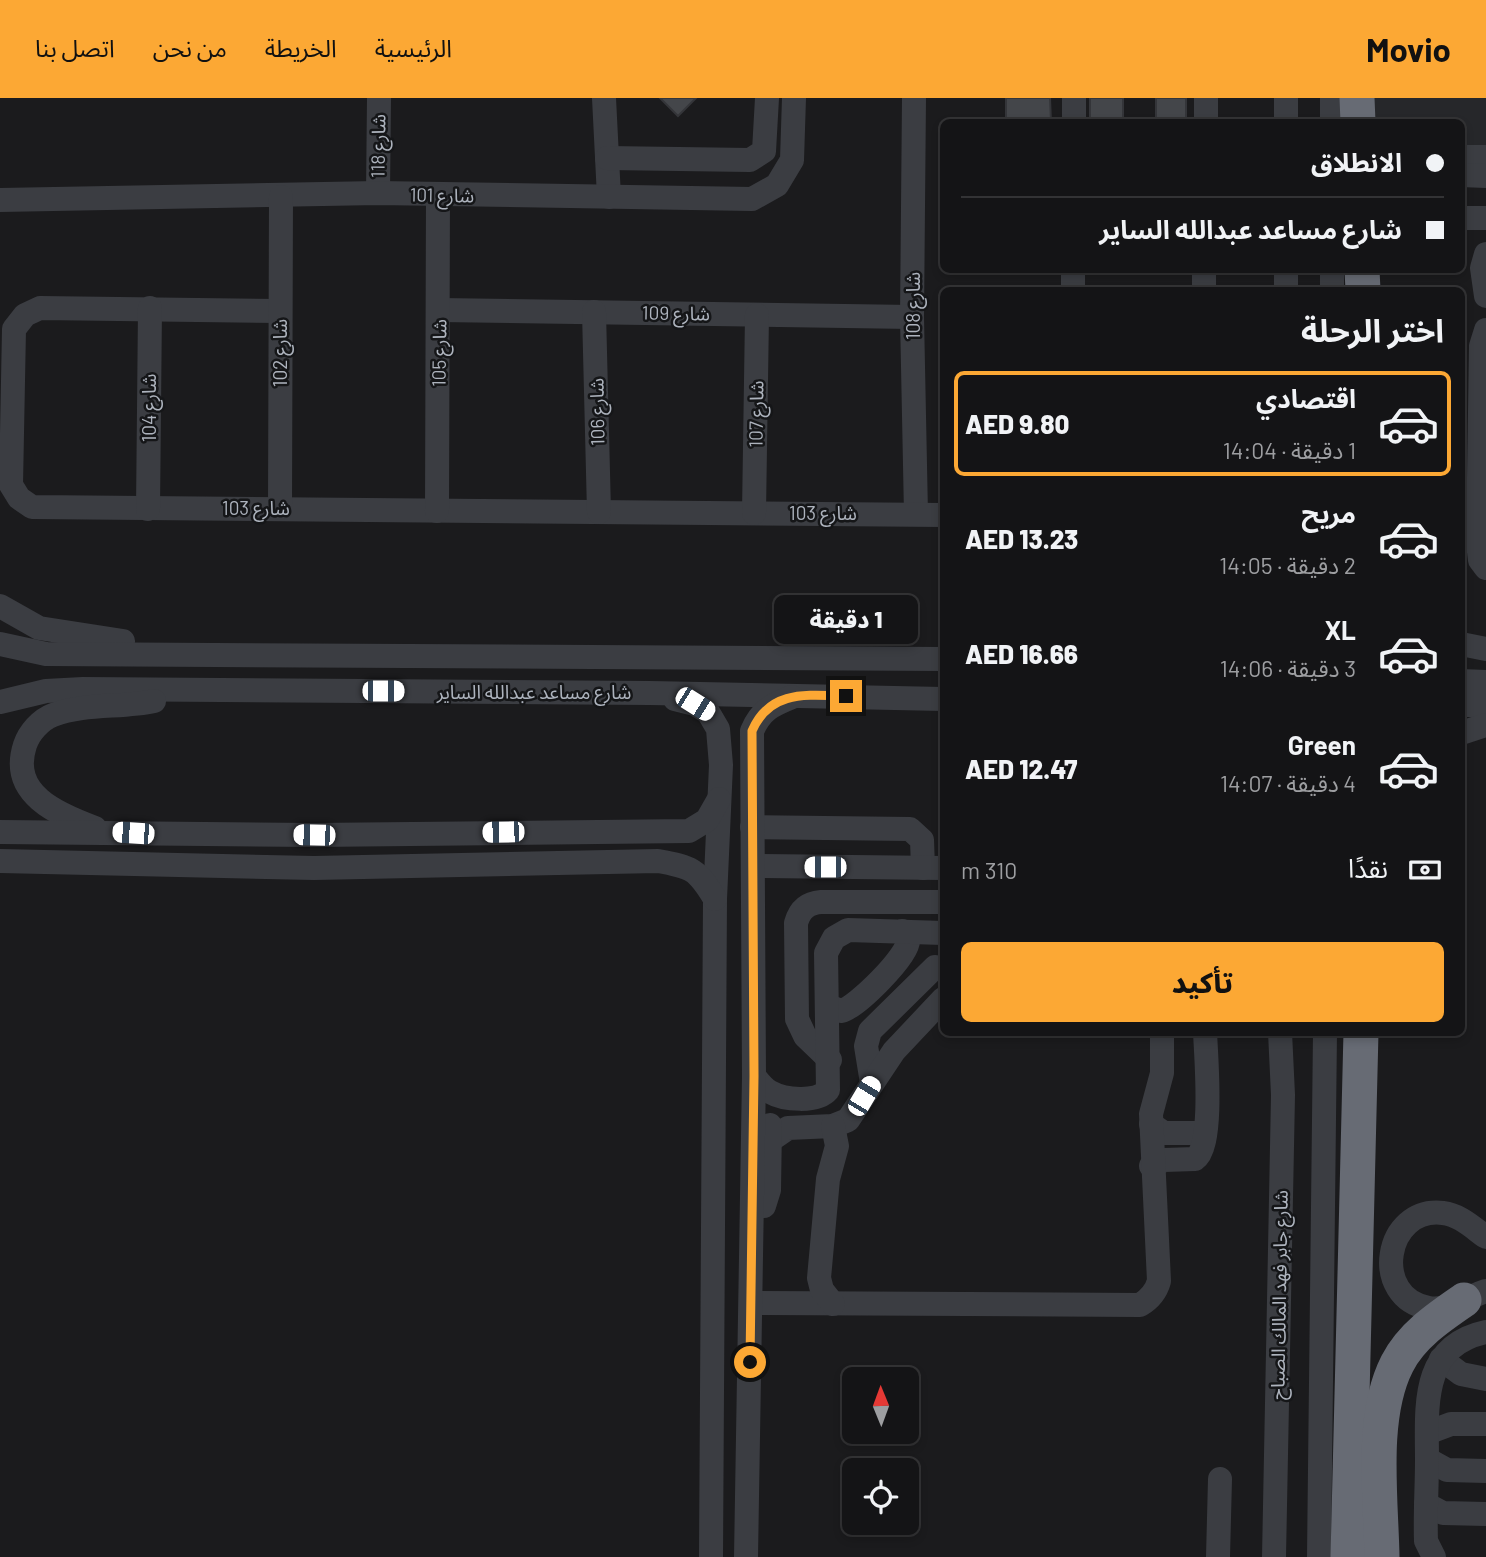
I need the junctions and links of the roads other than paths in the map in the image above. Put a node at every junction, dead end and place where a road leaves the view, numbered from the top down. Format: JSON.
{"nodes":[{"id":1,"x":379,"y":98,"type":"edge"},
{"id":2,"x":604,"y":98,"type":"edge"},
{"id":3,"x":767,"y":98,"type":"edge"},
{"id":4,"x":794,"y":98,"type":"edge"},
{"id":5,"x":914,"y":98,"type":"edge"},
{"id":6,"x":1074,"y":98,"type":"edge"},
{"id":7,"x":1206,"y":98,"type":"edge"},
{"id":8,"x":1286,"y":98,"type":"edge"},
{"id":9,"x":1332,"y":98,"type":"edge"},
{"id":10,"x":1357,"y":98,"type":"edge"},
{"id":11,"x":1074,"y":119,"type":"edge"},
{"id":12,"x":1206,"y":119,"type":"edge"},
{"id":13,"x":1286,"y":119,"type":"edge"},
{"id":14,"x":1332,"y":119,"type":"edge"},
{"id":15,"x":1358,"y":119,"type":"edge"},
{"id":16,"x":1465,"y":157,"type":"edge"},
{"id":17,"x":607,"y":158,"type":"junction"},
{"id":18,"x":1486,"y":158,"type":"edge"},
{"id":19,"x":1465,"y":176,"type":"edge"},
{"id":20,"x":1486,"y":176,"type":"edge"},
{"id":21,"x":377,"y":194,"type":"junction"},
{"id":22,"x":438,"y":195,"type":"junction"},
{"id":23,"x":281,"y":197,"type":"junction"},
{"id":24,"x":609,"y":197,"type":"junction"},
{"id":25,"x":4,"y":203,"type":"edge"},
{"id":26,"x":1465,"y":218,"type":"edge"},
{"id":27,"x":1486,"y":218,"type":"edge"},
{"id":28,"x":1486,"y":254,"type":"edge"},
{"id":29,"x":1486,"y":296,"type":"edge"},
{"id":30,"x":150,"y":308,"type":"junction"},
{"id":31,"x":440,"y":310,"type":"junction"},
{"id":32,"x":280,"y":311,"type":"junction"},
{"id":33,"x":594,"y":312,"type":"junction"},
{"id":34,"x":757,"y":315,"type":"junction"},
{"id":35,"x":912,"y":317,"type":"junction"},
{"id":36,"x":1486,"y":330,"type":"edge"},
{"id":37,"x":280,"y":508,"type":"junction"},
{"id":38,"x":148,"y":509,"type":"junction"},
{"id":39,"x":437,"y":511,"type":"junction"},
{"id":40,"x":599,"y":512,"type":"junction"},
{"id":41,"x":754,"y":513,"type":"junction"},
{"id":42,"x":916,"y":514,"type":"junction"},
{"id":43,"x":940,"y":515,"type":"edge"},
{"id":44,"x":1486,"y":569,"type":"edge"},
{"id":45,"x":0,"y":606,"type":"edge"},
{"id":46,"x":0,"y":644,"type":"edge"},
{"id":47,"x":1465,"y":645,"type":"edge"},
{"id":48,"x":1486,"y":649,"type":"edge"},
{"id":49,"x":221,"y":653,"type":"junction"},
{"id":50,"x":940,"y":659,"type":"edge"},
{"id":51,"x":1465,"y":659,"type":"edge"},
{"id":52,"x":1486,"y":659,"type":"edge"},
{"id":53,"x":1465,"y":681,"type":"edge"},
{"id":54,"x":1486,"y":682,"type":"edge"},
{"id":55,"x":186,"y":689,"type":"junction"},
{"id":56,"x":650,"y":693,"type":"junction"},
{"id":57,"x":797,"y":695,"type":"junction"},
{"id":58,"x":940,"y":699,"type":"edge"},
{"id":59,"x":0,"y":702,"type":"edge"},
{"id":60,"x":1465,"y":705,"type":"edge"},
{"id":61,"x":1486,"y":705,"type":"edge"},
{"id":62,"x":1486,"y":726,"type":"edge"},
{"id":63,"x":1465,"y":732,"type":"edge"},
{"id":64,"x":721,"y":765,"type":"junction"},
{"id":65,"x":752,"y":766,"type":"junction"},
{"id":66,"x":720,"y":798,"type":"junction"},
{"id":67,"x":752,"y":827,"type":"junction"},
{"id":68,"x":0,"y":832,"type":"edge"},
{"id":69,"x":133,"y":833,"type":"junction"},
{"id":70,"x":314,"y":835,"type":"junction"},
{"id":71,"x":0,"y":860,"type":"edge"},
{"id":72,"x":753,"y":866,"type":"junction"},
{"id":73,"x":314,"y":867,"type":"junction"},
{"id":74,"x":933,"y":868,"type":"edge"},
{"id":75,"x":715,"y":898,"type":"junction"},
{"id":76,"x":940,"y":902,"type":"edge"},
{"id":77,"x":901,"y":931,"type":"junction"},
{"id":78,"x":940,"y":933,"type":"edge"},
{"id":79,"x":940,"y":980,"type":"edge"},
{"id":80,"x":828,"y":1006,"type":"junction"},
{"id":81,"x":1162,"y":1036,"type":"edge"},
{"id":82,"x":1175,"y":1036,"type":"edge"},
{"id":83,"x":1205,"y":1036,"type":"edge"},
{"id":84,"x":1280,"y":1036,"type":"edge"},
{"id":85,"x":1362,"y":1036,"type":"edge"},
{"id":86,"x":1324,"y":1038,"type":"edge"},
{"id":87,"x":830,"y":1060,"type":"junction"},
{"id":88,"x":754,"y":1076,"type":"junction"},
{"id":89,"x":1159,"y":1082,"type":"junction"},
{"id":90,"x":868,"y":1089,"type":"junction"},
{"id":91,"x":825,"y":1091,"type":"junction"},
{"id":92,"x":754,"y":1104,"type":"junction"},
{"id":93,"x":1151,"y":1124,"type":"junction"},
{"id":94,"x":830,"y":1126,"type":"junction"},
{"id":95,"x":1205,"y":1133,"type":"junction"},
{"id":96,"x":772,"y":1139,"type":"junction"},
{"id":97,"x":1151,"y":1166,"type":"junction"},
{"id":98,"x":1155,"y":1191,"type":"junction"},
{"id":99,"x":759,"y":1211,"type":"junction"},
{"id":100,"x":1486,"y":1237,"type":"edge"},
{"id":101,"x":1475,"y":1296,"type":"edge"},
{"id":102,"x":758,"y":1303,"type":"junction"},
{"id":103,"x":833,"y":1304,"type":"junction"},
{"id":104,"x":1140,"y":1305,"type":"junction"},
{"id":105,"x":1486,"y":1332,"type":"edge"},
{"id":106,"x":1441,"y":1359,"type":"junction"},
{"id":107,"x":750,"y":1362,"type":"junction"},
{"id":108,"x":714,"y":1364,"type":"junction"},
{"id":109,"x":1486,"y":1379,"type":"edge"},
{"id":110,"x":1486,"y":1424,"type":"edge"},
{"id":111,"x":1427,"y":1433,"type":"junction"},
{"id":112,"x":1427,"y":1459,"type":"junction"},
{"id":113,"x":1486,"y":1471,"type":"edge"},
{"id":114,"x":1220,"y":1479,"type":"dead end"},
{"id":115,"x":1426,"y":1504,"type":"junction"},
{"id":116,"x":1486,"y":1514,"type":"edge"},
{"id":117,"x":711,"y":1557,"type":"edge"},
{"id":118,"x":746,"y":1557,"type":"edge"},
{"id":119,"x":1218,"y":1557,"type":"edge"},
{"id":120,"x":1274,"y":1557,"type":"edge"},
{"id":121,"x":1319,"y":1557,"type":"edge"},
{"id":122,"x":1348,"y":1557,"type":"edge"},
{"id":123,"x":1382,"y":1557,"type":"edge"},
{"id":124,"x":1434,"y":1557,"type":"edge"}],
"edges":[{"from":1,"to":21,"type":"street","name":"شارع 118"},
{"from":2,"to":17,"type":"street"},
{"from":3,"to":17,"type":"street"},
{"from":4,"to":24,"type":"street","name":"شارع 101"},
{"from":5,"to":35,"type":"street","name":"شارع 108"},
{"from":6,"to":11,"type":"street"},
{"from":7,"to":12,"type":"street"},
{"from":8,"to":13,"type":"street"},
{"from":9,"to":14,"type":"street"},
{"from":10,"to":15,"type":"highway"},
{"from":16,"to":18,"type":"street"},
{"from":17,"to":24,"type":"street"},
{"from":19,"to":20,"type":"street"},
{"from":21,"to":22,"type":"street","name":"شارع 101"},
{"from":21,"to":23,"type":"street","name":"شارع 101"},
{"from":22,"to":24,"type":"street","name":"شارع 101"},
{"from":22,"to":31,"type":"street","name":"شارع 105"},
{"from":23,"to":25,"type":"street","name":"شارع 101"},
{"from":23,"to":32,"type":"street","name":"شارع 102"},
{"from":26,"to":27,"type":"street"},
{"from":28,"to":29,"type":"street"},
{"from":30,"to":32,"type":"street","name":"شارع 103"},
{"from":30,"to":38,"type":"street","name":"شارع 104"},
{"from":30,"to":38,"type":"street","name":"شارع 103"},
{"from":31,"to":33,"type":"street","name":"شارع 109"},
{"from":31,"to":39,"type":"street","name":"شارع 105"},
{"from":32,"to":37,"type":"street","name":"شارع 102"},
{"from":33,"to":34,"type":"street","name":"شارع 109"},
{"from":33,"to":40,"type":"street","name":"شارع 106"},
{"from":34,"to":35,"type":"street","name":"شارع 109"},
{"from":34,"to":41,"type":"street","name":"شارع 107"},
{"from":35,"to":42,"type":"street","name":"شارع 108"},
{"from":36,"to":44,"type":"street"},
{"from":37,"to":38,"type":"street","name":"شارع 103"},
{"from":37,"to":39,"type":"street","name":"شارع 103"},
{"from":39,"to":40,"type":"street","name":"شارع 103"},
{"from":40,"to":41,"type":"street","name":"شارع 103"},
{"from":41,"to":42,"type":"street","name":"شارع 103"},
{"from":42,"to":43,"type":"street","name":"شارع 103"},
{"from":45,"to":49,"type":"street"},
{"from":46,"to":49,"type":"street","name":"شارع مساعد عبدالله الساير"},
{"from":47,"to":48,"type":"street"},
{"from":49,"to":50,"type":"street","name":"شارع مساعد عبدالله الساير"},
{"from":51,"to":52,"type":"street"},
{"from":53,"to":54,"type":"street"},
{"from":55,"to":56,"type":"street","name":"شارع مساعد عبدالله الساير"},
{"from":55,"to":59,"type":"street","name":"شارع مساعد عبدالله الساير"},
{"from":55,"to":69,"type":"street"},
{"from":56,"to":57,"type":"street","name":"شارع مساعد عبدالله الساير"},
{"from":56,"to":64,"type":"street"},
{"from":57,"to":58,"type":"street","name":"شارع مساعد عبدالله الساير"},
{"from":57,"to":65,"type":"street"},
{"from":60,"to":61,"type":"street"},
{"from":62,"to":63,"type":"street"},
{"from":64,"to":65,"type":"street"},
{"from":64,"to":66,"type":"street"},
{"from":65,"to":67,"type":"street"},
{"from":66,"to":70,"type":"street"},
{"from":66,"to":75,"type":"street"},
{"from":67,"to":72,"type":"street"},
{"from":67,"to":74,"type":"street"},
{"from":68,"to":69,"type":"street"},
{"from":69,"to":70,"type":"street"},
{"from":70,"to":73,"type":"street"},
{"from":71,"to":73,"type":"street"},
{"from":72,"to":74,"type":"street"},
{"from":72,"to":88,"type":"street"},
{"from":73,"to":75,"type":"street"},
{"from":75,"to":108,"type":"street"},
{"from":76,"to":87,"type":"street"},
{"from":77,"to":78,"type":"street"},
{"from":77,"to":80,"type":"street"},
{"from":77,"to":80,"type":"street"},
{"from":79,"to":90,"type":"street"},
{"from":79,"to":90,"type":"street"},
{"from":80,"to":87,"type":"street"},
{"from":81,"to":89,"type":"street"},
{"from":82,"to":89,"type":"street"},
{"from":83,"to":95,"type":"street"},
{"from":84,"to":120,"type":"street","name":"شارع جابر فهد المالك الصباح"},
{"from":85,"to":122,"type":"highway"},
{"from":86,"to":121,"type":"street"},
{"from":87,"to":91,"type":"street"},
{"from":88,"to":91,"type":"street"},
{"from":88,"to":92,"type":"street"},
{"from":89,"to":93,"type":"street"},
{"from":90,"to":91,"type":"street"},
{"from":90,"to":94,"type":"street"},
{"from":91,"to":94,"type":"street"},
{"from":92,"to":96,"type":"street"},
{"from":92,"to":99,"type":"street"},
{"from":93,"to":95,"type":"street"},
{"from":93,"to":97,"type":"street"},
{"from":94,"to":96,"type":"street"},
{"from":94,"to":103,"type":"street"},
{"from":95,"to":97,"type":"street"},
{"from":96,"to":99,"type":"street"},
{"from":97,"to":98,"type":"street"},
{"from":98,"to":104,"type":"street"},
{"from":98,"to":104,"type":"street"},
{"from":99,"to":102,"type":"street"},
{"from":100,"to":101,"type":"street"},
{"from":101,"to":123,"type":"highway"},
{"from":102,"to":103,"type":"street"},
{"from":102,"to":107,"type":"street"},
{"from":103,"to":104,"type":"street"},
{"from":105,"to":106,"type":"street"},
{"from":106,"to":109,"type":"street"},
{"from":106,"to":111,"type":"street"},
{"from":107,"to":108,"type":"street"},
{"from":107,"to":118,"type":"street"},
{"from":108,"to":117,"type":"street"},
{"from":110,"to":111,"type":"street"},
{"from":111,"to":112,"type":"street"},
{"from":112,"to":113,"type":"street"},
{"from":112,"to":115,"type":"street"},
{"from":114,"to":119,"type":"street"},
{"from":115,"to":116,"type":"street"},
{"from":115,"to":124,"type":"street"}]}
